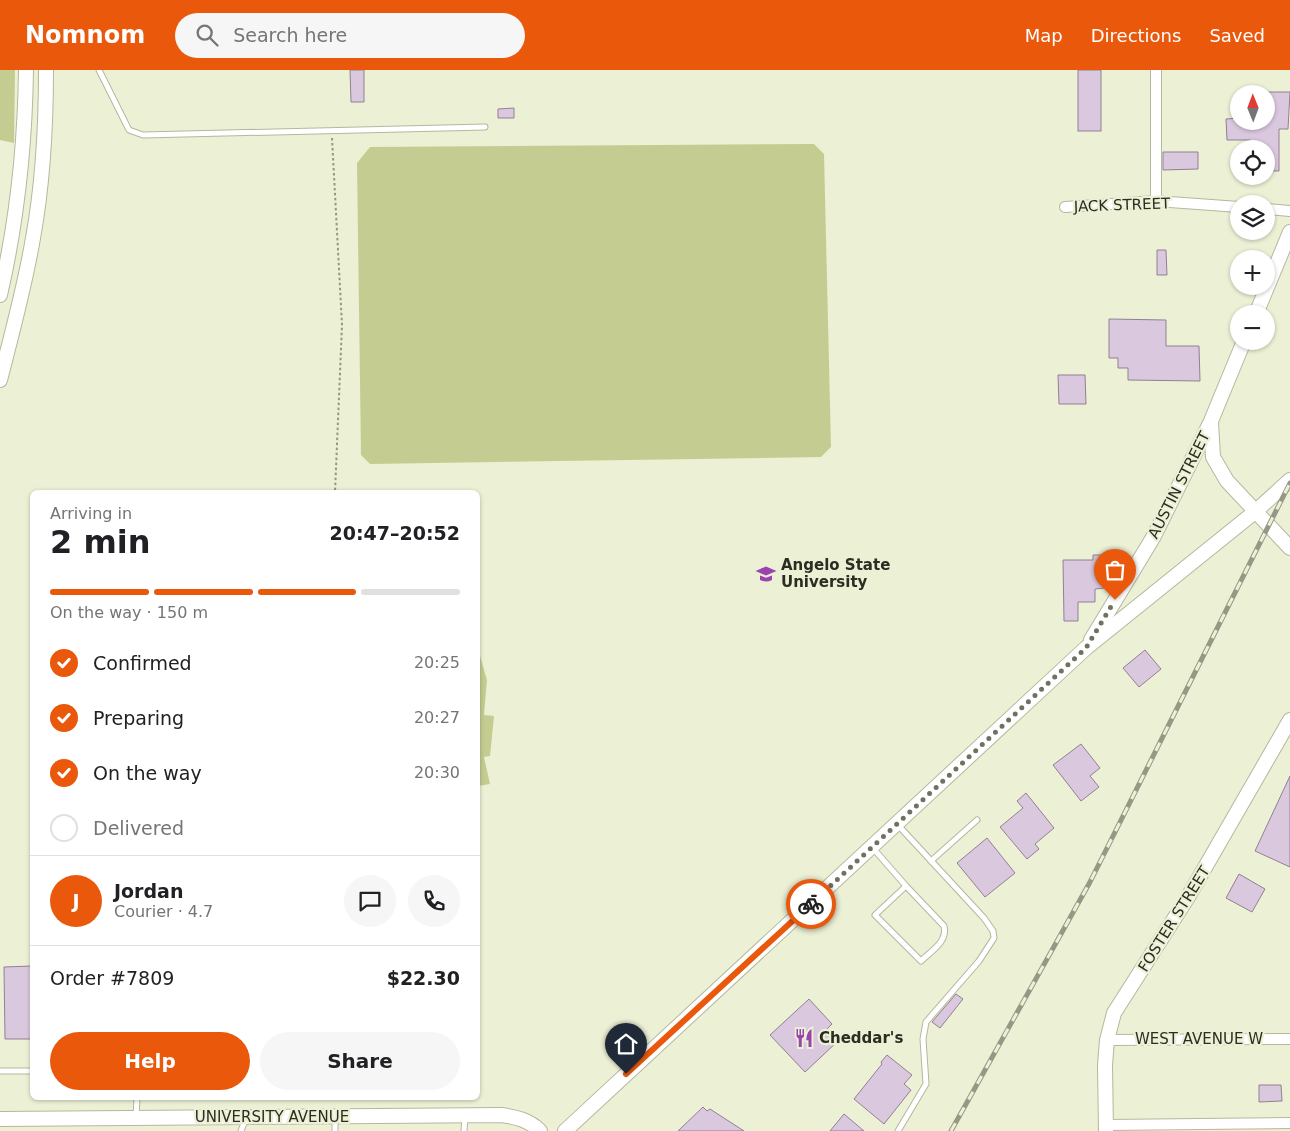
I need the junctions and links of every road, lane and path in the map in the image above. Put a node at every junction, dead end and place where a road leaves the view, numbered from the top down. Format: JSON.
{"nodes":[{"id":1,"x":26,"y":70,"type":"edge"},
{"id":2,"x":46,"y":70,"type":"edge"},
{"id":3,"x":99,"y":70,"type":"edge"},
{"id":4,"x":1156,"y":70,"type":"edge"},
{"id":5,"x":486,"y":127,"type":"dead end"},
{"id":6,"x":331,"y":131,"type":"junction"},
{"id":7,"x":1156,"y":201,"type":"junction"},
{"id":8,"x":1230,"y":206,"type":"edge"},
{"id":9,"x":1065,"y":207,"type":"dead end"},
{"id":10,"x":1275,"y":210,"type":"edge"},
{"id":11,"x":1290,"y":211,"type":"edge"},
{"id":12,"x":1290,"y":232,"type":"edge"},
{"id":13,"x":0,"y":295,"type":"edge"},
{"id":14,"x":1260,"y":305,"type":"edge"},
{"id":15,"x":1240,"y":350,"type":"edge"},
{"id":16,"x":0,"y":380,"type":"edge"},
{"id":17,"x":1211,"y":421,"type":"junction"},
{"id":18,"x":1290,"y":480,"type":"edge"},
{"id":19,"x":335,"y":490,"type":"edge"},
{"id":20,"x":1256,"y":511,"type":"junction"},
{"id":21,"x":1290,"y":548,"type":"edge"},
{"id":22,"x":1086,"y":648,"type":"junction"},
{"id":23,"x":1290,"y":720,"type":"edge"},
{"id":24,"x":977,"y":820,"type":"dead end"},
{"id":25,"x":897,"y":824,"type":"junction"},
{"id":26,"x":872,"y":847,"type":"junction"},
{"id":27,"x":932,"y":861,"type":"junction"},
{"id":28,"x":906,"y":886,"type":"junction"},
{"id":29,"x":1290,"y":1039,"type":"edge"},
{"id":30,"x":1107,"y":1040,"type":"junction"},
{"id":31,"x":0,"y":1071,"type":"edge"},
{"id":32,"x":30,"y":1071,"type":"edge"},
{"id":33,"x":137,"y":1100,"type":"edge"},
{"id":34,"x":335,"y":1116,"type":"junction"},
{"id":35,"x":465,"y":1116,"type":"junction"},
{"id":36,"x":246,"y":1117,"type":"junction"},
{"id":37,"x":136,"y":1118,"type":"junction"},
{"id":38,"x":0,"y":1119,"type":"edge"},
{"id":39,"x":1290,"y":1123,"type":"edge"},
{"id":40,"x":1106,"y":1128,"type":"edge"},
{"id":41,"x":241,"y":1131,"type":"edge"},
{"id":42,"x":334,"y":1131,"type":"edge"},
{"id":43,"x":464,"y":1131,"type":"edge"},
{"id":44,"x":540,"y":1131,"type":"edge"},
{"id":45,"x":565,"y":1131,"type":"edge"},
{"id":46,"x":898,"y":1131,"type":"edge"}],
"edges":[{"from":1,"to":13,"type":"street"},
{"from":2,"to":16,"type":"street"},
{"from":3,"to":6,"type":"lane"},
{"from":4,"to":7,"type":"street"},
{"from":5,"to":6,"type":"lane"},
{"from":6,"to":19,"type":"path"},
{"from":7,"to":8,"type":"street","name":"JACK STREET"},
{"from":7,"to":9,"type":"street","name":"JACK STREET"},
{"from":10,"to":11,"type":"street"},
{"from":12,"to":14,"type":"street"},
{"from":15,"to":17,"type":"street","name":"AUSTIN STREET"},
{"from":17,"to":20,"type":"street"},
{"from":17,"to":22,"type":"street","name":"AUSTIN STREET"},
{"from":18,"to":20,"type":"street"},
{"from":20,"to":21,"type":"street"},
{"from":20,"to":22,"type":"street"},
{"from":22,"to":25,"type":"street"},
{"from":23,"to":30,"type":"street","name":"FOSTER STREET"},
{"from":24,"to":27,"type":"lane"},
{"from":25,"to":26,"type":"street"},
{"from":25,"to":27,"type":"lane"},
{"from":26,"to":28,"type":"lane"},
{"from":26,"to":45,"type":"street"},
{"from":27,"to":46,"type":"lane"},
{"from":28,"to":28,"type":"lane"},
{"from":29,"to":30,"type":"street","name":"WEST AVENUE W"},
{"from":30,"to":40,"type":"street","name":"FOSTER STREET"},
{"from":31,"to":32,"type":"lane"},
{"from":33,"to":37,"type":"lane"},
{"from":34,"to":35,"type":"street","name":"UNIVERSITY AVENUE"},
{"from":34,"to":36,"type":"street","name":"UNIVERSITY AVENUE"},
{"from":34,"to":42,"type":"lane"},
{"from":35,"to":43,"type":"lane"},
{"from":35,"to":44,"type":"street","name":"UNIVERSITY AVENUE"},
{"from":36,"to":37,"type":"street","name":"UNIVERSITY AVENUE"},
{"from":36,"to":41,"type":"lane"},
{"from":37,"to":38,"type":"street","name":"UNIVERSITY AVENUE"},
{"from":39,"to":40,"type":"street"}]}
